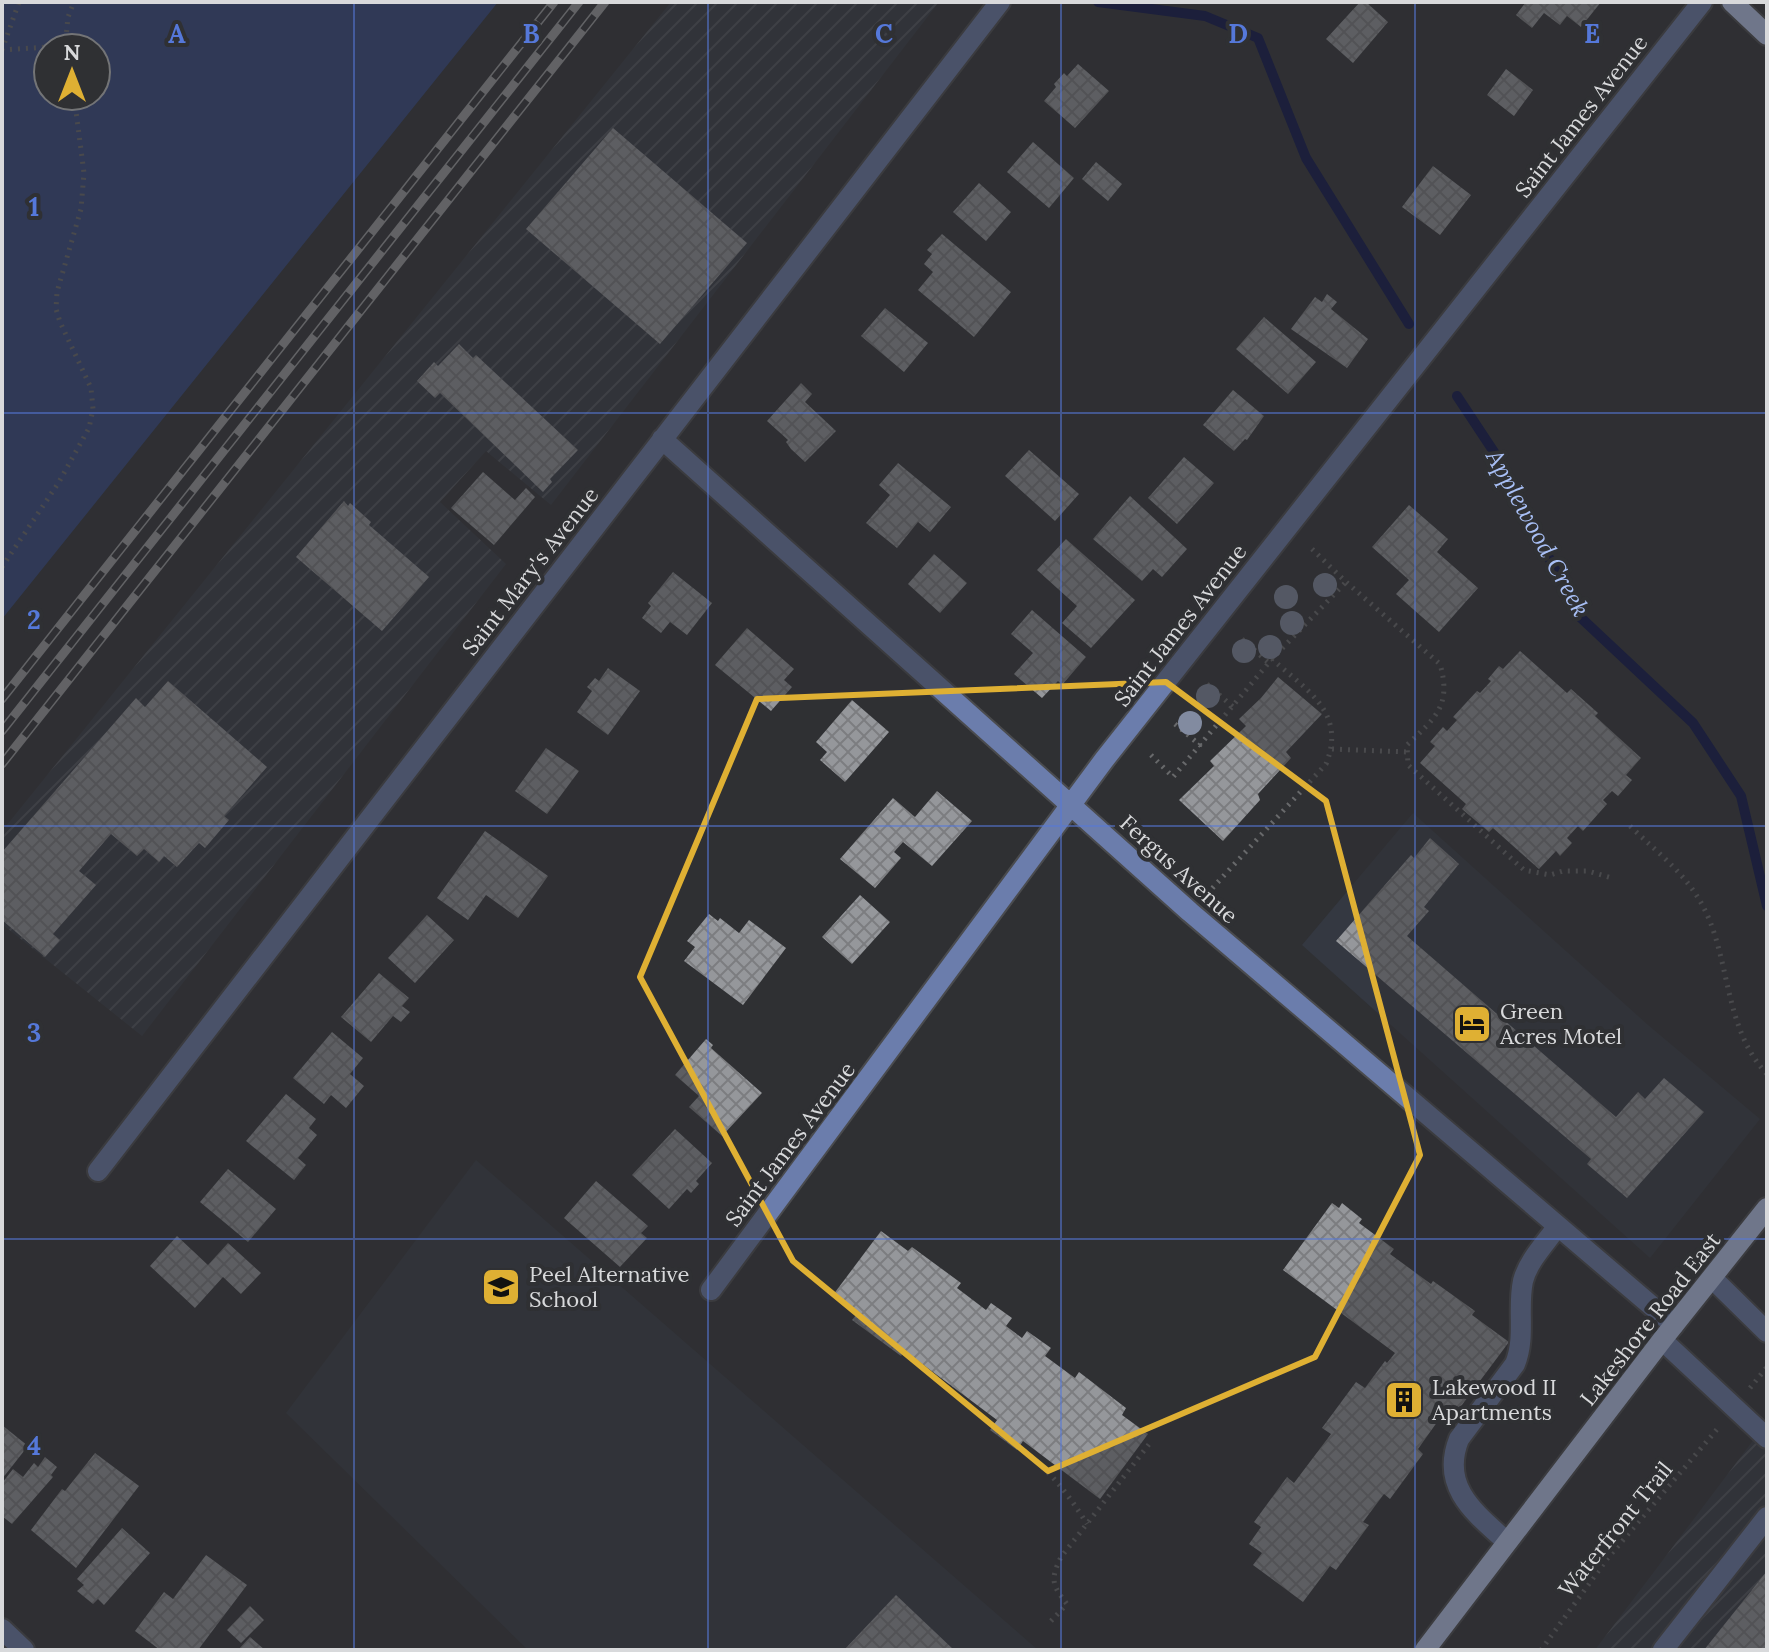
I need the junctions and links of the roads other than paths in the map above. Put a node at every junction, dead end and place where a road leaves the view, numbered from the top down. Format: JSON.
{"nodes":[{"id":1,"x":1000,"y":2,"type":"edge"},
{"id":2,"x":1702,"y":2,"type":"edge"},
{"id":3,"x":1732,"y":2,"type":"edge"},
{"id":4,"x":1767,"y":35,"type":"edge"},
{"id":5,"x":662,"y":439,"type":"junction"},
{"id":6,"x":1072,"y":806,"type":"junction"},
{"id":7,"x":98,"y":1171,"type":"dead end"},
{"id":8,"x":1767,"y":1208,"type":"edge"},
{"id":9,"x":1557,"y":1227,"type":"junction"},
{"id":10,"x":1712,"y":1278,"type":"junction"},
{"id":11,"x":711,"y":1290,"type":"dead end"},
{"id":12,"x":1767,"y":1332,"type":"edge"},
{"id":13,"x":1668,"y":1333,"type":"junction"},
{"id":14,"x":1767,"y":1438,"type":"edge"},
{"id":15,"x":1767,"y":1517,"type":"edge"},
{"id":16,"x":1507,"y":1542,"type":"junction"},
{"id":17,"x":2,"y":1629,"type":"edge"},
{"id":18,"x":24,"y":1650,"type":"edge"},
{"id":19,"x":1425,"y":1650,"type":"edge"},
{"id":20,"x":1663,"y":1650,"type":"edge"}],
"edges":[{"from":1,"to":5,"type":"street","name":"Saint Mary's Avenue"},
{"from":2,"to":6,"type":"street","name":"Saint James Avenue"},
{"from":3,"to":4,"type":"main road"},
{"from":5,"to":6,"type":"street","name":"Fergus Avenue"},
{"from":5,"to":7,"type":"street","name":"Saint Mary's Avenue"},
{"from":6,"to":9,"type":"street","name":"Fergus Avenue"},
{"from":6,"to":11,"type":"street","name":"Saint James Avenue"},
{"from":8,"to":10,"type":"main road","name":"Lakeshore Road East"},
{"from":9,"to":13,"type":"street","name":"Fergus Avenue"},
{"from":9,"to":16,"type":"street"},
{"from":10,"to":12,"type":"street"},
{"from":10,"to":13,"type":"main road","name":"Lakeshore Road East"},
{"from":13,"to":14,"type":"street","name":"Fergus Avenue"},
{"from":13,"to":16,"type":"main road","name":"Lakeshore Road East"},
{"from":15,"to":20,"type":"street"},
{"from":16,"to":19,"type":"main road","name":"Lakeshore Road East"},
{"from":17,"to":18,"type":"street"}]}
